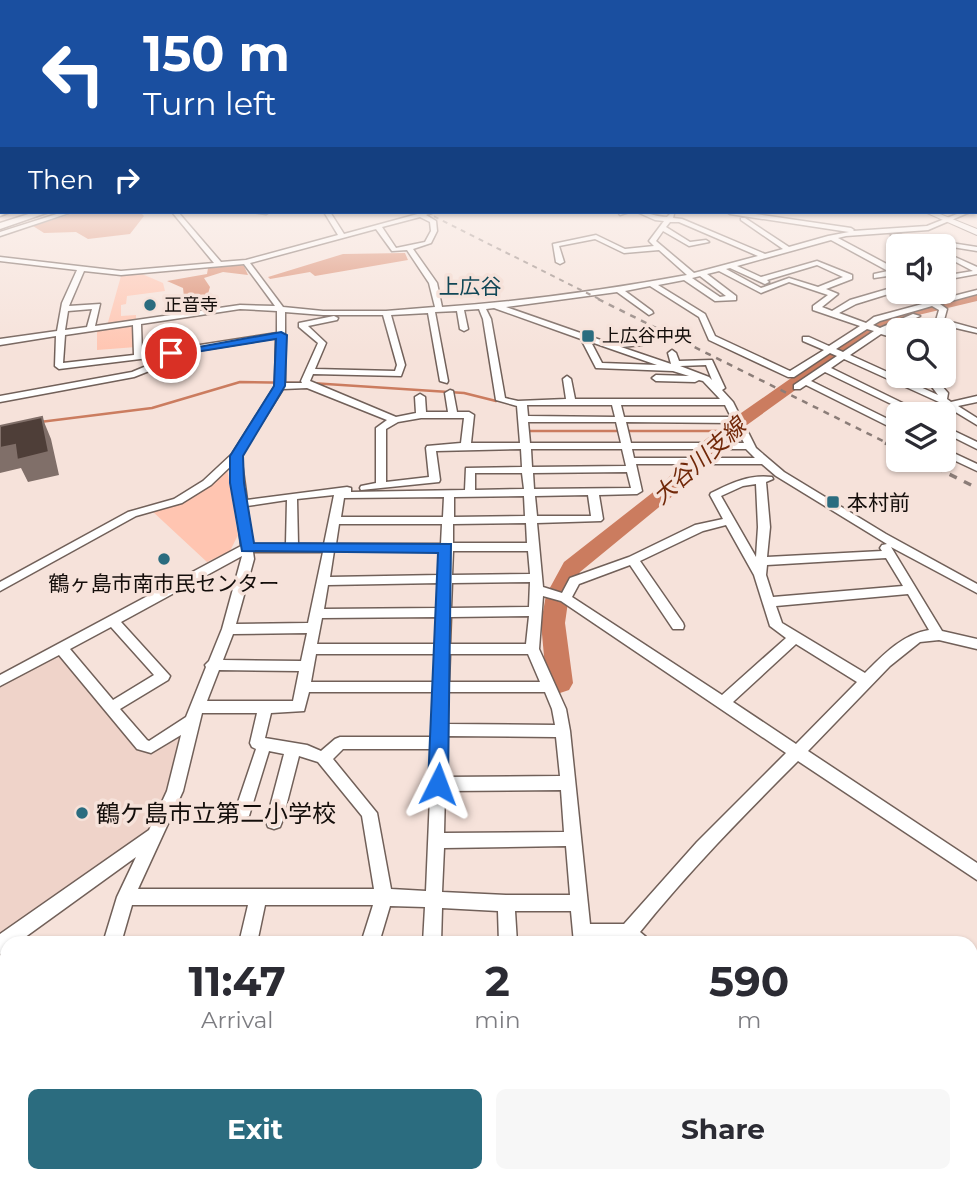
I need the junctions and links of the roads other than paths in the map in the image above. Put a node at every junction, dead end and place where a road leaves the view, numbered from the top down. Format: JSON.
{"nodes":[{"id":1,"x":201,"y":243,"type":"edge"},
{"id":2,"x":316,"y":243,"type":"edge"},
{"id":3,"x":389,"y":243,"type":"edge"},
{"id":4,"x":427,"y":243,"type":"edge"},
{"id":5,"x":560,"y":243,"type":"edge"},
{"id":6,"x":608,"y":243,"type":"edge"},
{"id":7,"x":656,"y":243,"type":"edge"},
{"id":8,"x":734,"y":243,"type":"edge"},
{"id":9,"x":778,"y":243,"type":"edge"},
{"id":10,"x":808,"y":243,"type":"edge"},
{"id":11,"x":841,"y":243,"type":"edge"},
{"id":12,"x":956,"y":246,"type":"edge"},
{"id":13,"x":410,"y":248,"type":"junction"},
{"id":14,"x":661,"y":248,"type":"junction"},
{"id":15,"x":787,"y":249,"type":"junction"},
{"id":16,"x":975,"y":249,"type":"edge"},
{"id":17,"x":764,"y":256,"type":"junction"},
{"id":18,"x":956,"y":259,"type":"edge"},
{"id":19,"x":0,"y":260,"type":"edge"},
{"id":20,"x":956,"y":260,"type":"edge"},
{"id":21,"x":246,"y":262,"type":"junction"},
{"id":22,"x":560,"y":262,"type":"dead end"},
{"id":23,"x":220,"y":265,"type":"junction"},
{"id":24,"x":731,"y":266,"type":"junction"},
{"id":25,"x":886,"y":267,"type":"edge"},
{"id":26,"x":81,"y":269,"type":"junction"},
{"id":27,"x":720,"y":269,"type":"junction"},
{"id":28,"x":977,"y":271,"type":"edge"},
{"id":29,"x":886,"y":275,"type":"edge"},
{"id":30,"x":694,"y":276,"type":"junction"},
{"id":31,"x":877,"y":276,"type":"dead end"},
{"id":32,"x":956,"y":276,"type":"edge"},
{"id":33,"x":760,"y":280,"type":"junction"},
{"id":34,"x":653,"y":285,"type":"junction"},
{"id":35,"x":774,"y":286,"type":"junction"},
{"id":36,"x":619,"y":289,"type":"junction"},
{"id":37,"x":819,"y":289,"type":"junction"},
{"id":38,"x":886,"y":292,"type":"edge"},
{"id":39,"x":977,"y":292,"type":"edge"},
{"id":40,"x":956,"y":297,"type":"edge"},
{"id":41,"x":977,"y":300,"type":"edge"},
{"id":42,"x":929,"y":304,"type":"edge"},
{"id":43,"x":934,"y":304,"type":"edge"},
{"id":44,"x":481,"y":306,"type":"junction"},
{"id":45,"x":494,"y":306,"type":"junction"},
{"id":46,"x":460,"y":308,"type":"junction"},
{"id":47,"x":65,"y":309,"type":"junction"},
{"id":48,"x":281,"y":309,"type":"junction"},
{"id":49,"x":435,"y":309,"type":"junction"},
{"id":50,"x":943,"y":309,"type":"junction"},
{"id":51,"x":386,"y":313,"type":"junction"},
{"id":52,"x":649,"y":313,"type":"dead end"},
{"id":53,"x":355,"y":314,"type":"junction"},
{"id":54,"x":832,"y":314,"type":"junction"},
{"id":55,"x":941,"y":318,"type":"edge"},
{"id":56,"x":137,"y":323,"type":"junction"},
{"id":57,"x":865,"y":326,"type":"junction"},
{"id":58,"x":464,"y":329,"type":"dead end"},
{"id":59,"x":956,"y":329,"type":"edge"},
{"id":60,"x":90,"y":330,"type":"junction"},
{"id":61,"x":880,"y":331,"type":"junction"},
{"id":62,"x":977,"y":331,"type":"edge"},
{"id":63,"x":886,"y":333,"type":"edge"},
{"id":64,"x":59,"y":334,"type":"junction"},
{"id":65,"x":635,"y":334,"type":"dead end"},
{"id":66,"x":281,"y":335,"type":"junction"},
{"id":67,"x":584,"y":337,"type":"junction"},
{"id":68,"x":806,"y":339,"type":"dead end"},
{"id":69,"x":0,"y":342,"type":"edge"},
{"id":70,"x":610,"y":346,"type":"junction"},
{"id":71,"x":621,"y":349,"type":"junction"},
{"id":72,"x":182,"y":353,"type":"junction"},
{"id":73,"x":672,"y":353,"type":"dead end"},
{"id":74,"x":836,"y":353,"type":"junction"},
{"id":75,"x":138,"y":357,"type":"junction"},
{"id":76,"x":633,"y":365,"type":"junction"},
{"id":77,"x":675,"y":366,"type":"junction"},
{"id":78,"x":825,"y":369,"type":"junction"},
{"id":79,"x":310,"y":371,"type":"junction"},
{"id":80,"x":656,"y":378,"type":"dead end"},
{"id":81,"x":568,"y":379,"type":"dead end"},
{"id":82,"x":706,"y":379,"type":"junction"},
{"id":83,"x":444,"y":381,"type":"dead end"},
{"id":84,"x":802,"y":384,"type":"joint"},
{"id":85,"x":308,"y":385,"type":"junction"},
{"id":86,"x":279,"y":386,"type":"junction"},
{"id":87,"x":939,"y":388,"type":"edge"},
{"id":88,"x":450,"y":393,"type":"dead end"},
{"id":89,"x":420,"y":397,"type":"dead end"},
{"id":90,"x":0,"y":399,"type":"edge"},
{"id":91,"x":726,"y":399,"type":"junction"},
{"id":92,"x":977,"y":399,"type":"edge"},
{"id":93,"x":571,"y":402,"type":"junction"},
{"id":94,"x":616,"y":402,"type":"junction"},
{"id":95,"x":895,"y":402,"type":"edge"},
{"id":96,"x":945,"y":402,"type":"junction"},
{"id":97,"x":522,"y":404,"type":"junction"},
{"id":98,"x":956,"y":409,"type":"edge"},
{"id":99,"x":453,"y":414,"type":"junction"},
{"id":100,"x":421,"y":415,"type":"junction"},
{"id":101,"x":524,"y":419,"type":"junction"},
{"id":102,"x":395,"y":420,"type":"junction"},
{"id":103,"x":975,"y":421,"type":"edge"},
{"id":104,"x":886,"y":422,"type":"edge"},
{"id":105,"x":739,"y":424,"type":"junction"},
{"id":106,"x":956,"y":426,"type":"edge"},
{"id":107,"x":622,"y":428,"type":"junction"},
{"id":108,"x":956,"y":434,"type":"edge"},
{"id":109,"x":466,"y":446,"type":"junction"},
{"id":110,"x":525,"y":446,"type":"junction"},
{"id":111,"x":627,"y":446,"type":"junction"},
{"id":112,"x":750,"y":446,"type":"junction"},
{"id":113,"x":977,"y":446,"type":"edge"},
{"id":114,"x":236,"y":456,"type":"junction"},
{"id":115,"x":956,"y":458,"type":"edge"},
{"id":116,"x":765,"y":461,"type":"junction"},
{"id":117,"x":632,"y":465,"type":"junction"},
{"id":118,"x":977,"y":468,"type":"edge"},
{"id":119,"x":526,"y":470,"type":"junction"},
{"id":120,"x":786,"y":478,"type":"junction"},
{"id":121,"x":761,"y":479,"type":"junction"},
{"id":122,"x":382,"y":486,"type":"junction"},
{"id":123,"x":593,"y":492,"type":"junction"},
{"id":124,"x":340,"y":493,"type":"junction"},
{"id":125,"x":528,"y":493,"type":"junction"},
{"id":126,"x":449,"y":494,"type":"junction"},
{"id":127,"x":470,"y":494,"type":"junction"},
{"id":128,"x":292,"y":496,"type":"junction"},
{"id":129,"x":241,"y":504,"type":"junction"},
{"id":130,"x":447,"y":520,"type":"junction"},
{"id":131,"x":531,"y":520,"type":"junction"},
{"id":132,"x":335,"y":521,"type":"junction"},
{"id":133,"x":729,"y":521,"type":"junction"},
{"id":134,"x":882,"y":537,"type":"junction"},
{"id":135,"x":533,"y":547,"type":"junction"},
{"id":136,"x":247,"y":548,"type":"junction"},
{"id":137,"x":446,"y":548,"type":"junction"},
{"id":138,"x":292,"y":549,"type":"junction"},
{"id":139,"x":330,"y":549,"type":"junction"},
{"id":140,"x":888,"y":554,"type":"junction"},
{"id":141,"x":633,"y":560,"type":"junction"},
{"id":142,"x":761,"y":561,"type":"junction"},
{"id":143,"x":760,"y":575,"type":"junction"},
{"id":144,"x":446,"y":579,"type":"junction"},
{"id":145,"x":324,"y":581,"type":"junction"},
{"id":146,"x":0,"y":587,"type":"edge"},
{"id":147,"x":540,"y":587,"type":"junction"},
{"id":148,"x":977,"y":589,"type":"edge"},
{"id":149,"x":910,"y":590,"type":"junction"},
{"id":150,"x":565,"y":598,"type":"junction"},
{"id":151,"x":768,"y":602,"type":"junction"},
{"id":152,"x":536,"y":611,"type":"junction"},
{"id":153,"x":446,"y":612,"type":"junction"},
{"id":154,"x":318,"y":614,"type":"junction"},
{"id":155,"x":112,"y":620,"type":"junction"},
{"id":156,"x":678,"y":626,"type":"dead end"},
{"id":157,"x":315,"y":628,"type":"junction"},
{"id":158,"x":228,"y":629,"type":"junction"},
{"id":159,"x":938,"y":635,"type":"junction"},
{"id":160,"x":795,"y":638,"type":"junction"},
{"id":161,"x":973,"y":646,"type":"edge"},
{"id":162,"x":61,"y":648,"type":"junction"},
{"id":163,"x":311,"y":649,"type":"junction"},
{"id":164,"x":445,"y":649,"type":"junction"},
{"id":165,"x":532,"y":649,"type":"junction"},
{"id":166,"x":212,"y":665,"type":"junction"},
{"id":167,"x":308,"y":666,"type":"junction"},
{"id":168,"x":2,"y":677,"type":"edge"},
{"id":169,"x":867,"y":681,"type":"junction"},
{"id":170,"x":304,"y":687,"type":"junction"},
{"id":171,"x":550,"y":687,"type":"junction"},
{"id":172,"x":443,"y":688,"type":"junction"},
{"id":173,"x":724,"y":702,"type":"junction"},
{"id":174,"x":111,"y":708,"type":"junction"},
{"id":175,"x":265,"y":708,"type":"junction"},
{"id":176,"x":194,"y":714,"type":"junction"},
{"id":177,"x":564,"y":730,"type":"junction"},
{"id":178,"x":441,"y":737,"type":"junction"},
{"id":179,"x":264,"y":746,"type":"junction"},
{"id":180,"x":293,"y":749,"type":"junction"},
{"id":181,"x":797,"y":751,"type":"junction"},
{"id":182,"x":323,"y":758,"type":"junction"},
{"id":183,"x":568,"y":783,"type":"junction"},
{"id":184,"x":438,"y":784,"type":"junction"},
{"id":185,"x":243,"y":811,"type":"dead end"},
{"id":186,"x":274,"y":822,"type":"dead end"},
{"id":187,"x":155,"y":835,"type":"junction"},
{"id":188,"x":573,"y":839,"type":"junction"},
{"id":189,"x":436,"y":841,"type":"junction"},
{"id":190,"x":977,"y":872,"type":"edge"},
{"id":191,"x":126,"y":897,"type":"junction"},
{"id":192,"x":384,"y":897,"type":"junction"},
{"id":193,"x":258,"y":898,"type":"junction"},
{"id":194,"x":434,"y":899,"type":"junction"},
{"id":195,"x":579,"y":903,"type":"junction"},
{"id":196,"x":506,"y":904,"type":"junction"},
{"id":197,"x":13,"y":936,"type":"edge"},
{"id":198,"x":114,"y":936,"type":"edge"},
{"id":199,"x":250,"y":936,"type":"edge"},
{"id":200,"x":372,"y":936,"type":"edge"},
{"id":201,"x":432,"y":936,"type":"edge"},
{"id":202,"x":508,"y":936,"type":"edge"},
{"id":203,"x":583,"y":936,"type":"edge"},
{"id":204,"x":636,"y":936,"type":"edge"}],
"edges":[{"from":1,"to":23,"type":"street"},
{"from":2,"to":21,"type":"street"},
{"from":3,"to":13,"type":"street"},
{"from":4,"to":13,"type":"street"},
{"from":5,"to":22,"type":"street"},
{"from":6,"to":14,"type":"street"},
{"from":7,"to":14,"type":"street"},
{"from":8,"to":17,"type":"street"},
{"from":9,"to":15,"type":"street"},
{"from":10,"to":15,"type":"street"},
{"from":11,"to":25,"type":"street"},
{"from":12,"to":16,"type":"street"},
{"from":13,"to":49,"type":"street"},
{"from":14,"to":30,"type":"street"},
{"from":15,"to":17,"type":"street"},
{"from":16,"to":18,"type":"street"},
{"from":17,"to":24,"type":"street"},
{"from":19,"to":26,"type":"street"},
{"from":20,"to":28,"type":"street"},
{"from":21,"to":23,"type":"street"},
{"from":21,"to":48,"type":"street"},
{"from":23,"to":26,"type":"street"},
{"from":24,"to":27,"type":"street"},
{"from":24,"to":33,"type":"street"},
{"from":26,"to":47,"type":"street"},
{"from":27,"to":30,"type":"street"},
{"from":27,"to":35,"type":"street"},
{"from":28,"to":32,"type":"street"},
{"from":29,"to":31,"type":"street"},
{"from":30,"to":30,"type":"street"},
{"from":30,"to":34,"type":"street"},
{"from":33,"to":35,"type":"street"},
{"from":33,"to":37,"type":"street"},
{"from":34,"to":36,"type":"street"},
{"from":34,"to":74,"type":"street"},
{"from":35,"to":37,"type":"street"},
{"from":36,"to":45,"type":"street"},
{"from":36,"to":52,"type":"street"},
{"from":37,"to":54,"type":"street"},
{"from":38,"to":54,"type":"street"},
{"from":39,"to":40,"type":"street"},
{"from":41,"to":50,"type":"street"},
{"from":42,"to":57,"type":"street"},
{"from":43,"to":50,"type":"street"},
{"from":44,"to":45,"type":"street"},
{"from":44,"to":46,"type":"street"},
{"from":44,"to":97,"type":"street"},
{"from":45,"to":67,"type":"street"},
{"from":46,"to":49,"type":"street"},
{"from":46,"to":58,"type":"street"},
{"from":47,"to":60,"type":"street"},
{"from":47,"to":64,"type":"street"},
{"from":48,"to":53,"type":"street"},
{"from":48,"to":56,"type":"street"},
{"from":48,"to":66,"type":"street"},
{"from":49,"to":51,"type":"street"},
{"from":49,"to":83,"type":"street"},
{"from":50,"to":55,"type":"street"},
{"from":50,"to":61,"type":"street"},
{"from":51,"to":53,"type":"street"},
{"from":51,"to":79,"type":"street"},
{"from":53,"to":79,"type":"street"},
{"from":54,"to":57,"type":"street"},
{"from":56,"to":60,"type":"street"},
{"from":56,"to":75,"type":"street"},
{"from":57,"to":61,"type":"street"},
{"from":57,"to":74,"type":"street"},
{"from":59,"to":62,"type":"street"},
{"from":60,"to":64,"type":"street"},
{"from":61,"to":63,"type":"street"},
{"from":61,"to":74,"type":"street"},
{"from":64,"to":69,"type":"street"},
{"from":64,"to":75,"type":"street"},
{"from":65,"to":70,"type":"street"},
{"from":66,"to":72,"type":"street"},
{"from":66,"to":86,"type":"street"},
{"from":67,"to":70,"type":"street"},
{"from":67,"to":76,"type":"street"},
{"from":68,"to":74,"type":"street"},
{"from":70,"to":71,"type":"street"},
{"from":71,"to":76,"type":"street"},
{"from":71,"to":77,"type":"street"},
{"from":72,"to":75,"type":"street"},
{"from":72,"to":90,"type":"street"},
{"from":73,"to":77,"type":"street"},
{"from":74,"to":78,"type":"street"},
{"from":74,"to":96,"type":"street"},
{"from":76,"to":77,"type":"street"},
{"from":77,"to":82,"type":"street"},
{"from":77,"to":91,"type":"street"},
{"from":78,"to":84,"type":"street"},
{"from":78,"to":95,"type":"street"},
{"from":79,"to":85,"type":"street"},
{"from":80,"to":82,"type":"street"},
{"from":81,"to":93,"type":"street"},
{"from":82,"to":91,"type":"street"},
{"from":84,"to":104,"type":"street"},
{"from":85,"to":86,"type":"street"},
{"from":85,"to":102,"type":"street"},
{"from":86,"to":114,"type":"street"},
{"from":87,"to":96,"type":"street"},
{"from":88,"to":99,"type":"street"},
{"from":89,"to":100,"type":"street"},
{"from":91,"to":94,"type":"street"},
{"from":91,"to":105,"type":"street"},
{"from":92,"to":96,"type":"street"},
{"from":93,"to":94,"type":"street"},
{"from":93,"to":97,"type":"street"},
{"from":94,"to":107,"type":"street"},
{"from":97,"to":101,"type":"street"},
{"from":98,"to":103,"type":"street"},
{"from":99,"to":100,"type":"street"},
{"from":99,"to":109,"type":"street"},
{"from":100,"to":102,"type":"street"},
{"from":101,"to":107,"type":"street"},
{"from":101,"to":110,"type":"street"},
{"from":102,"to":122,"type":"street"},
{"from":103,"to":106,"type":"street"},
{"from":105,"to":107,"type":"street"},
{"from":105,"to":112,"type":"street"},
{"from":107,"to":111,"type":"street"},
{"from":108,"to":113,"type":"street"},
{"from":109,"to":110,"type":"street"},
{"from":109,"to":122,"type":"street"},
{"from":110,"to":111,"type":"street"},
{"from":110,"to":119,"type":"street"},
{"from":111,"to":112,"type":"street"},
{"from":111,"to":117,"type":"street"},
{"from":112,"to":116,"type":"street"},
{"from":114,"to":129,"type":"street"},
{"from":114,"to":146,"type":"street"},
{"from":115,"to":118,"type":"street"},
{"from":116,"to":117,"type":"street"},
{"from":116,"to":120,"type":"street"},
{"from":117,"to":119,"type":"street"},
{"from":117,"to":123,"type":"street"},
{"from":119,"to":125,"type":"street"},
{"from":119,"to":127,"type":"street"},
{"from":120,"to":121,"type":"street"},
{"from":120,"to":134,"type":"street"},
{"from":121,"to":133,"type":"street"},
{"from":121,"to":142,"type":"street"},
{"from":122,"to":124,"type":"street"},
{"from":123,"to":125,"type":"street"},
{"from":123,"to":131,"type":"street"},
{"from":124,"to":126,"type":"street"},
{"from":124,"to":128,"type":"street"},
{"from":124,"to":132,"type":"street"},
{"from":125,"to":127,"type":"street"},
{"from":125,"to":131,"type":"street"},
{"from":126,"to":127,"type":"street"},
{"from":126,"to":130,"type":"street"},
{"from":128,"to":129,"type":"street"},
{"from":128,"to":138,"type":"street"},
{"from":129,"to":136,"type":"street"},
{"from":130,"to":131,"type":"street"},
{"from":130,"to":132,"type":"street"},
{"from":130,"to":137,"type":"street"},
{"from":131,"to":135,"type":"street"},
{"from":132,"to":139,"type":"street"},
{"from":133,"to":141,"type":"street"},
{"from":133,"to":143,"type":"street"},
{"from":134,"to":140,"type":"street"},
{"from":134,"to":148,"type":"street"},
{"from":135,"to":137,"type":"street"},
{"from":135,"to":147,"type":"street"},
{"from":136,"to":138,"type":"street"},
{"from":136,"to":155,"type":"street"},
{"from":136,"to":158,"type":"street"},
{"from":137,"to":139,"type":"street"},
{"from":137,"to":144,"type":"street"},
{"from":138,"to":139,"type":"street"},
{"from":139,"to":145,"type":"street"},
{"from":140,"to":142,"type":"street"},
{"from":140,"to":149,"type":"street"},
{"from":141,"to":150,"type":"street"},
{"from":141,"to":156,"type":"street"},
{"from":142,"to":143,"type":"street"},
{"from":143,"to":151,"type":"street"},
{"from":144,"to":145,"type":"street"},
{"from":144,"to":147,"type":"street"},
{"from":144,"to":153,"type":"street"},
{"from":145,"to":154,"type":"street"},
{"from":147,"to":150,"type":"street"},
{"from":147,"to":152,"type":"street"},
{"from":149,"to":151,"type":"street"},
{"from":149,"to":159,"type":"street"},
{"from":150,"to":173,"type":"street"},
{"from":151,"to":160,"type":"street"},
{"from":152,"to":153,"type":"street"},
{"from":152,"to":165,"type":"street"},
{"from":153,"to":154,"type":"street"},
{"from":153,"to":164,"type":"street"},
{"from":154,"to":157,"type":"street"},
{"from":155,"to":162,"type":"street"},
{"from":155,"to":174,"type":"street"},
{"from":157,"to":158,"type":"street"},
{"from":157,"to":163,"type":"street"},
{"from":158,"to":166,"type":"street"},
{"from":159,"to":161,"type":"street"},
{"from":159,"to":169,"type":"street"},
{"from":160,"to":169,"type":"street"},
{"from":160,"to":173,"type":"street"},
{"from":162,"to":168,"type":"street"},
{"from":162,"to":174,"type":"street"},
{"from":163,"to":164,"type":"street"},
{"from":163,"to":167,"type":"street"},
{"from":164,"to":165,"type":"street"},
{"from":164,"to":172,"type":"street"},
{"from":165,"to":171,"type":"street"},
{"from":166,"to":167,"type":"street"},
{"from":166,"to":176,"type":"street"},
{"from":167,"to":170,"type":"street"},
{"from":169,"to":181,"type":"street"},
{"from":170,"to":172,"type":"street"},
{"from":170,"to":175,"type":"street"},
{"from":171,"to":172,"type":"street"},
{"from":171,"to":177,"type":"street"},
{"from":172,"to":178,"type":"street"},
{"from":173,"to":181,"type":"street"},
{"from":174,"to":176,"type":"street"},
{"from":175,"to":176,"type":"street"},
{"from":175,"to":179,"type":"street"},
{"from":176,"to":187,"type":"street"},
{"from":177,"to":178,"type":"street"},
{"from":177,"to":183,"type":"street"},
{"from":178,"to":182,"type":"street"},
{"from":178,"to":184,"type":"street"},
{"from":179,"to":180,"type":"street"},
{"from":179,"to":185,"type":"street"},
{"from":180,"to":182,"type":"street"},
{"from":180,"to":186,"type":"street"},
{"from":181,"to":190,"type":"street"},
{"from":181,"to":204,"type":"street"},
{"from":182,"to":192,"type":"street"},
{"from":183,"to":184,"type":"street"},
{"from":183,"to":188,"type":"street"},
{"from":184,"to":189,"type":"street"},
{"from":187,"to":191,"type":"street"},
{"from":187,"to":197,"type":"street"},
{"from":188,"to":189,"type":"street"},
{"from":188,"to":195,"type":"street"},
{"from":189,"to":194,"type":"street"},
{"from":191,"to":193,"type":"street"},
{"from":191,"to":198,"type":"street"},
{"from":192,"to":193,"type":"street"},
{"from":192,"to":194,"type":"street"},
{"from":192,"to":200,"type":"street"},
{"from":193,"to":199,"type":"street"},
{"from":194,"to":196,"type":"street"},
{"from":194,"to":201,"type":"street"},
{"from":195,"to":196,"type":"street"},
{"from":195,"to":203,"type":"street"},
{"from":196,"to":202,"type":"street"}]}
